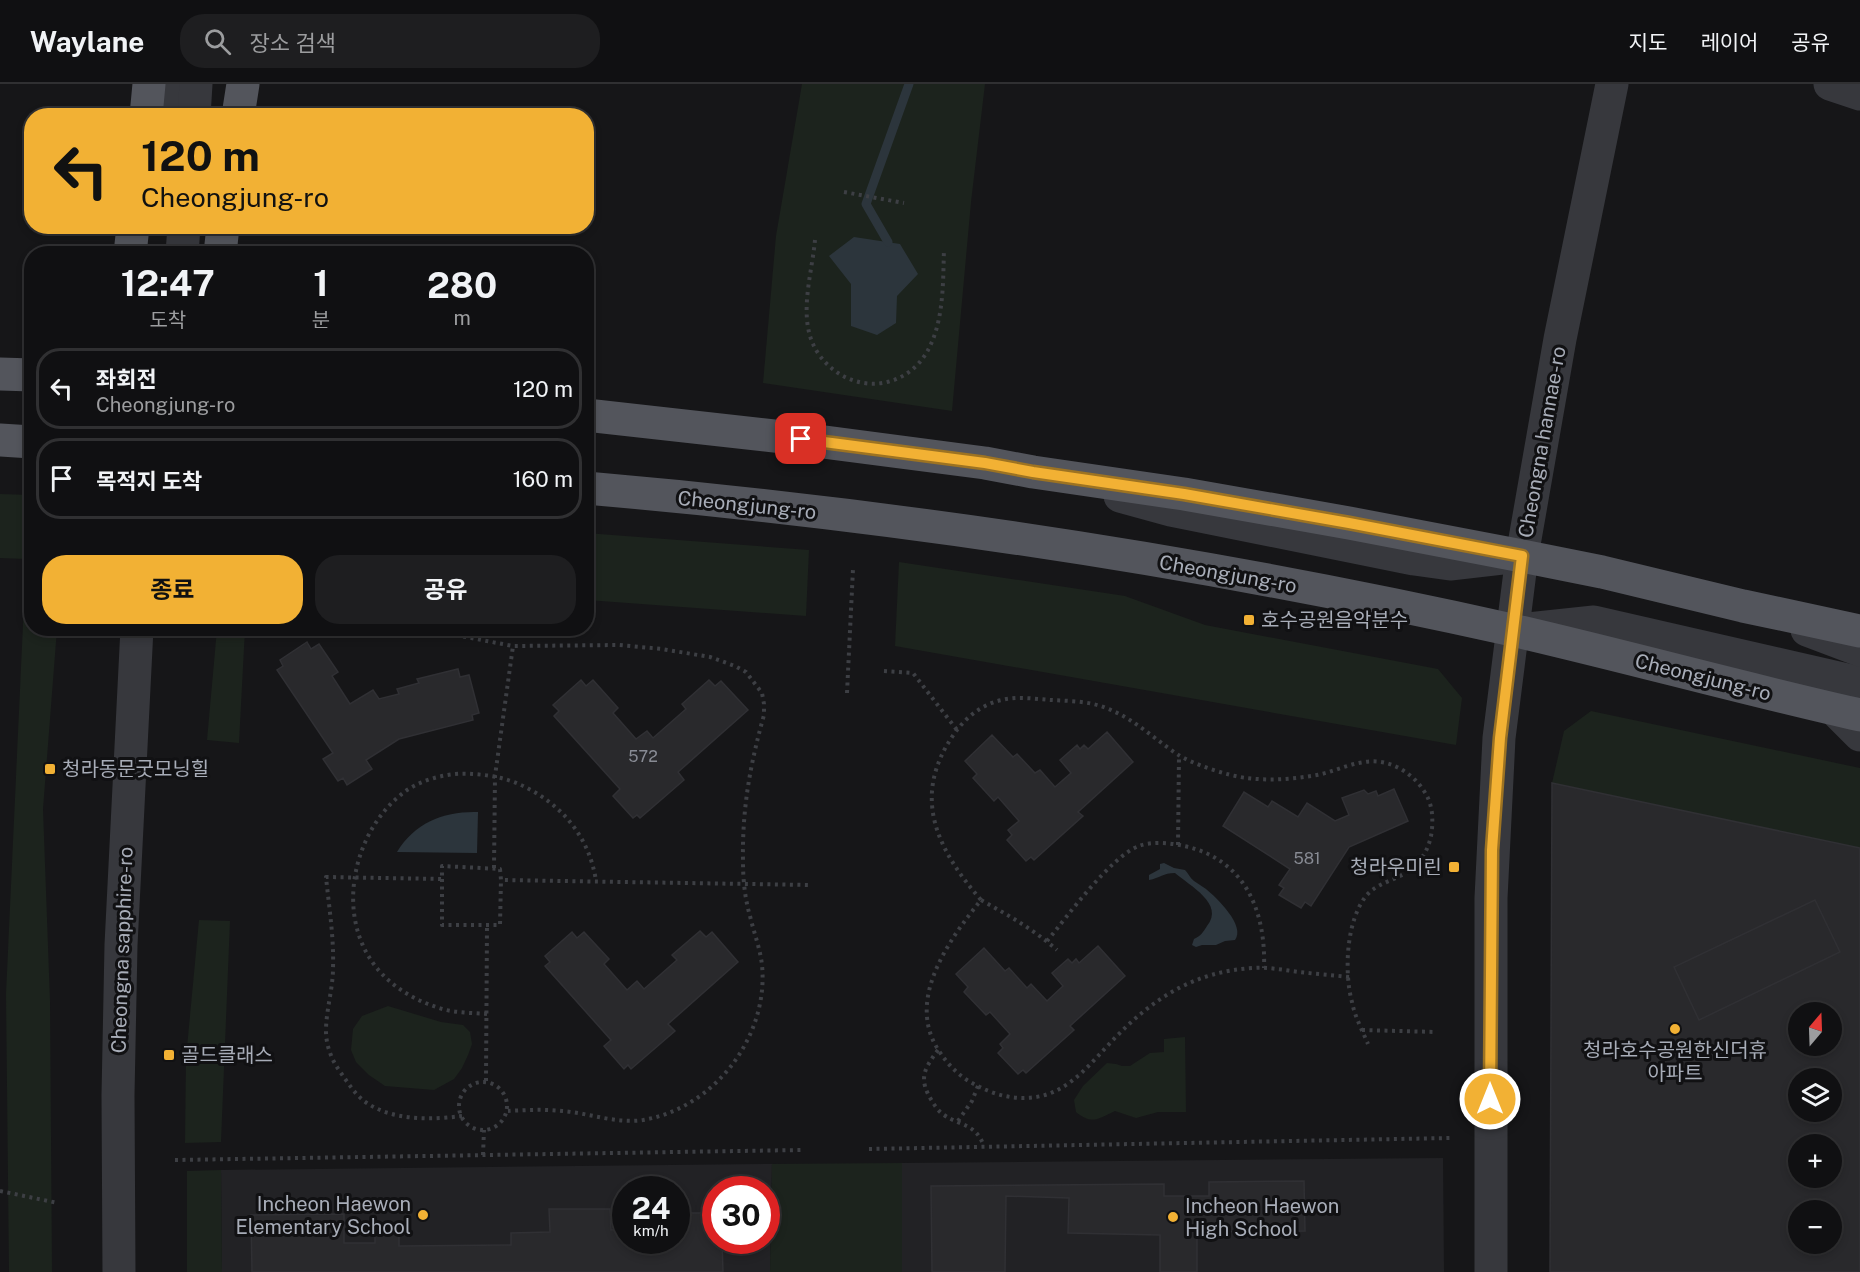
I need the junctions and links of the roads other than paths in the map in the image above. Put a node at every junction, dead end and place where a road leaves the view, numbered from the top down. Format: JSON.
{"nodes":[{"id":1,"x":149,"y":84,"type":"edge"},
{"id":2,"x":175,"y":84,"type":"edge"},
{"id":3,"x":196,"y":84,"type":"edge"},
{"id":4,"x":243,"y":84,"type":"edge"},
{"id":5,"x":1612,"y":84,"type":"edge"},
{"id":6,"x":1830,"y":84,"type":"edge"},
{"id":7,"x":1860,"y":94,"type":"edge"},
{"id":8,"x":147,"y":108,"type":"edge"},
{"id":9,"x":169,"y":108,"type":"edge"},
{"id":10,"x":194,"y":108,"type":"edge"},
{"id":11,"x":239,"y":108,"type":"edge"},
{"id":12,"x":0,"y":374,"type":"edge"},
{"id":13,"x":24,"y":375,"type":"edge"},
{"id":14,"x":594,"y":416,"type":"edge"},
{"id":15,"x":0,"y":441,"type":"edge"},
{"id":16,"x":24,"y":442,"type":"edge"},
{"id":17,"x":594,"y":489,"type":"edge"},
{"id":18,"x":1522,"y":556,"type":"junction"},
{"id":19,"x":1743,"y":606,"type":"junction"},
{"id":20,"x":1860,"y":614,"type":"edge"},
{"id":21,"x":1511,"y":630,"type":"junction"},
{"id":22,"x":1860,"y":631,"type":"edge"},
{"id":23,"x":137,"y":636,"type":"edge"},
{"id":24,"x":1860,"y":650,"type":"edge"},
{"id":25,"x":1860,"y":683,"type":"edge"},
{"id":26,"x":1848,"y":712,"type":"edge"},
{"id":27,"x":1860,"y":735,"type":"edge"},
{"id":28,"x":119,"y":1272,"type":"edge"},
{"id":29,"x":1491,"y":1272,"type":"edge"}],
"edges":[{"from":1,"to":8,"type":"main road"},
{"from":2,"to":9,"type":"street"},
{"from":3,"to":10,"type":"street"},
{"from":4,"to":11,"type":"main road"},
{"from":5,"to":18,"type":"street","name":"Cheongna hannae-ro"},
{"from":6,"to":7,"type":"street"},
{"from":12,"to":13,"type":"main road"},
{"from":14,"to":18,"type":"main road"},
{"from":15,"to":16,"type":"main road"},
{"from":17,"to":21,"type":"main road","name":"Cheongjung-ro"},
{"from":18,"to":19,"type":"main road"},
{"from":18,"to":21,"type":"street","name":"Cheongna hannae-ro"},
{"from":19,"to":20,"type":"street"},
{"from":19,"to":22,"type":"main road"},
{"from":19,"to":24,"type":"street"},
{"from":21,"to":25,"type":"street"},
{"from":21,"to":26,"type":"main road","name":"Cheongjung-ro"},
{"from":21,"to":29,"type":"street","name":"Cheongna hannae-ro"},
{"from":23,"to":28,"type":"street","name":"Cheongna sapphire-ro"},
{"from":26,"to":27,"type":"street"}]}
